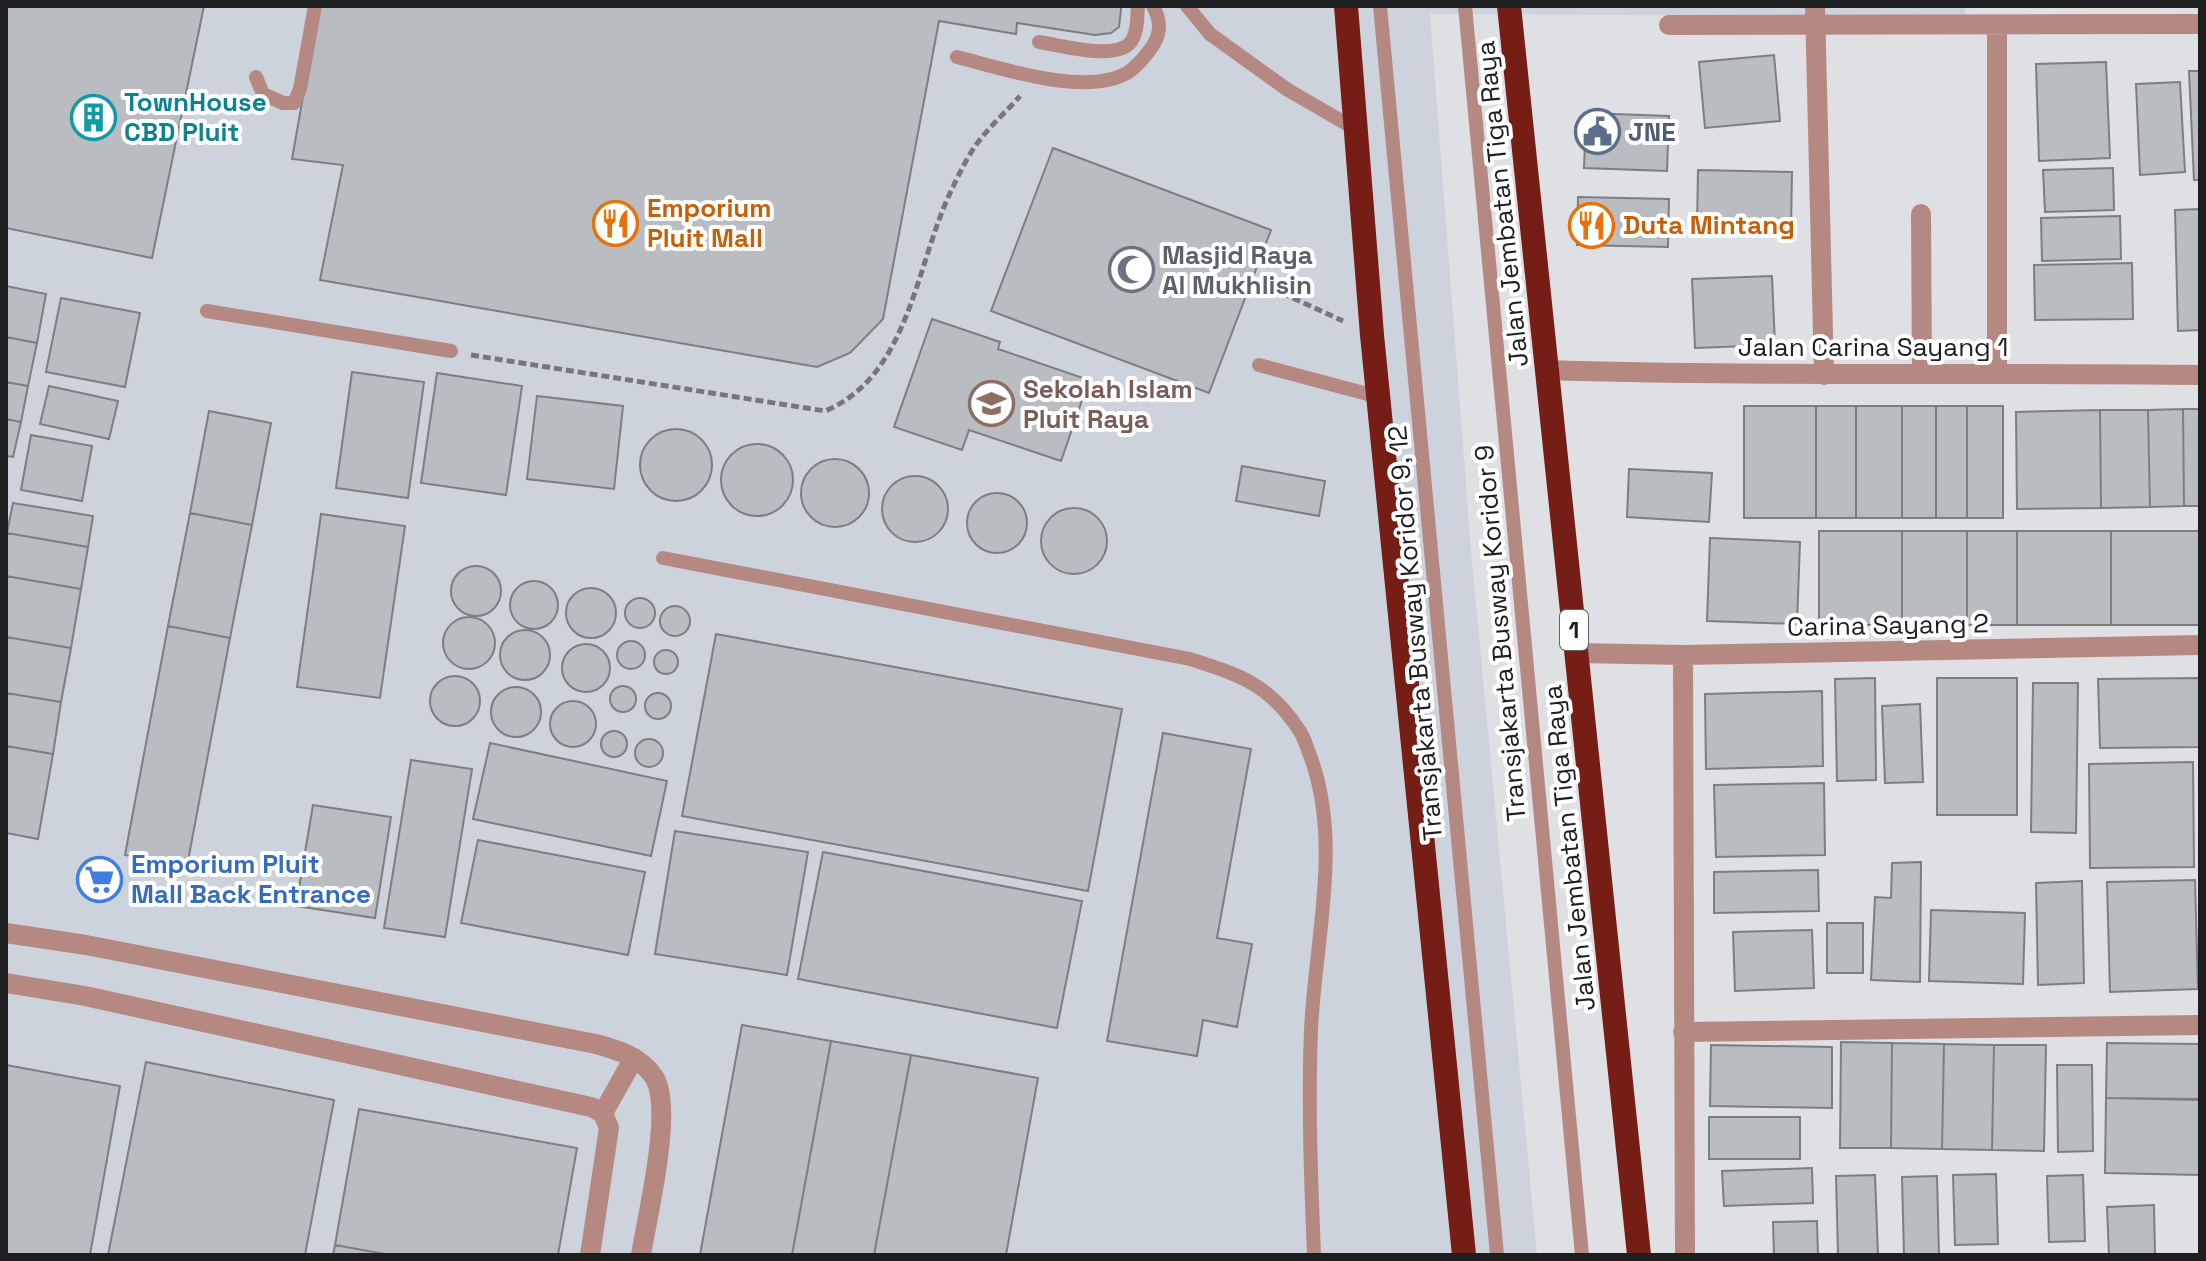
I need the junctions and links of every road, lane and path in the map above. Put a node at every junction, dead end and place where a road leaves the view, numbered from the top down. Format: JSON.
{"nodes":[{"id":1,"x":315,"y":6,"type":"edge"},
{"id":2,"x":1138,"y":6,"type":"edge"},
{"id":3,"x":1153,"y":6,"type":"edge"},
{"id":4,"x":1187,"y":6,"type":"edge"},
{"id":5,"x":1346,"y":6,"type":"edge"},
{"id":6,"x":1380,"y":6,"type":"edge"},
{"id":7,"x":1465,"y":6,"type":"edge"},
{"id":8,"x":1509,"y":6,"type":"edge"},
{"id":9,"x":1815,"y":16,"type":"edge"},
{"id":10,"x":1939,"y":16,"type":"edge"},
{"id":11,"x":2200,"y":24,"type":"edge"},
{"id":12,"x":1669,"y":25,"type":"dead end"},
{"id":13,"x":1997,"y":26,"type":"junction"},
{"id":14,"x":1039,"y":42,"type":"dead end"},
{"id":15,"x":957,"y":57,"type":"dead end"},
{"id":16,"x":1035,"y":76,"type":"junction"},
{"id":17,"x":256,"y":77,"type":"dead end"},
{"id":18,"x":1357,"y":130,"type":"junction"},
{"id":19,"x":1921,"y":214,"type":"dead end"},
{"id":20,"x":1271,"y":288,"type":"dead end"},
{"id":21,"x":207,"y":311,"type":"dead end"},
{"id":22,"x":1337,"y":319,"type":"dead end"},
{"id":23,"x":451,"y":351,"type":"joint"},
{"id":24,"x":1259,"y":365,"type":"dead end"},
{"id":25,"x":1547,"y":370,"type":"junction"},
{"id":26,"x":1997,"y":372,"type":"junction"},
{"id":27,"x":1922,"y":374,"type":"junction"},
{"id":28,"x":1824,"y":375,"type":"junction"},
{"id":29,"x":2200,"y":375,"type":"edge"},
{"id":30,"x":1379,"y":397,"type":"junction"},
{"id":31,"x":663,"y":558,"type":"dead end"},
{"id":32,"x":2200,"y":645,"type":"edge"},
{"id":33,"x":1577,"y":653,"type":"junction"},
{"id":34,"x":1683,"y":655,"type":"junction"},
{"id":35,"x":6,"y":933,"type":"edge"},
{"id":36,"x":6,"y":983,"type":"edge"},
{"id":37,"x":2200,"y":1025,"type":"edge"},
{"id":38,"x":1683,"y":1032,"type":"junction"},
{"id":39,"x":634,"y":1058,"type":"junction"},
{"id":40,"x":603,"y":1113,"type":"junction"},
{"id":41,"x":590,"y":1255,"type":"edge"},
{"id":42,"x":641,"y":1255,"type":"edge"},
{"id":43,"x":1314,"y":1255,"type":"edge"},
{"id":44,"x":1464,"y":1255,"type":"edge"},
{"id":45,"x":1497,"y":1255,"type":"edge"},
{"id":46,"x":1582,"y":1255,"type":"edge"},
{"id":47,"x":1639,"y":1255,"type":"edge"},
{"id":48,"x":1685,"y":1255,"type":"edge"}],
"edges":[{"from":1,"to":17,"type":"lane"},
{"from":2,"to":14,"type":"lane"},
{"from":3,"to":16,"type":"lane"},
{"from":4,"to":18,"type":"lane"},
{"from":5,"to":18,"type":"highway"},
{"from":6,"to":45,"type":"lane","name":"Transjakarta Busway Koridor 9, 12"},
{"from":7,"to":46,"type":"lane","name":"Transjakarta Busway Koridor 9"},
{"from":8,"to":25,"type":"highway","name":"Jalan Jembatan Tiga Raya","number":"1"},
{"from":9,"to":10,"type":"street"},
{"from":9,"to":12,"type":"street"},
{"from":9,"to":28,"type":"street"},
{"from":10,"to":13,"type":"street"},
{"from":11,"to":13,"type":"street"},
{"from":13,"to":26,"type":"street"},
{"from":15,"to":16,"type":"lane"},
{"from":16,"to":23,"type":"path"},
{"from":18,"to":30,"type":"highway"},
{"from":19,"to":27,"type":"street"},
{"from":20,"to":22,"type":"path"},
{"from":21,"to":23,"type":"lane"},
{"from":24,"to":30,"type":"lane"},
{"from":25,"to":28,"type":"street","name":"Jalan Carina Sayang 1"},
{"from":25,"to":33,"type":"highway","name":"Jalan Jembatan Tiga Raya","number":"1"},
{"from":26,"to":27,"type":"street","name":"Jalan Carina Sayang 1"},
{"from":26,"to":29,"type":"street","name":"Jalan Carina Sayang 1"},
{"from":27,"to":28,"type":"street","name":"Jalan Carina Sayang 1"},
{"from":30,"to":44,"type":"highway"},
{"from":31,"to":43,"type":"lane"},
{"from":32,"to":34,"type":"street","name":"Carina Sayang 2"},
{"from":33,"to":34,"type":"street","name":"Carina Sayang 2"},
{"from":33,"to":47,"type":"highway","name":"Jalan Jembatan Tiga Raya","number":"1"},
{"from":34,"to":38,"type":"street"},
{"from":35,"to":39,"type":"street"},
{"from":36,"to":40,"type":"street"},
{"from":37,"to":38,"type":"street"},
{"from":38,"to":48,"type":"street"},
{"from":39,"to":40,"type":"street"},
{"from":39,"to":42,"type":"street"},
{"from":40,"to":41,"type":"street"}]}
